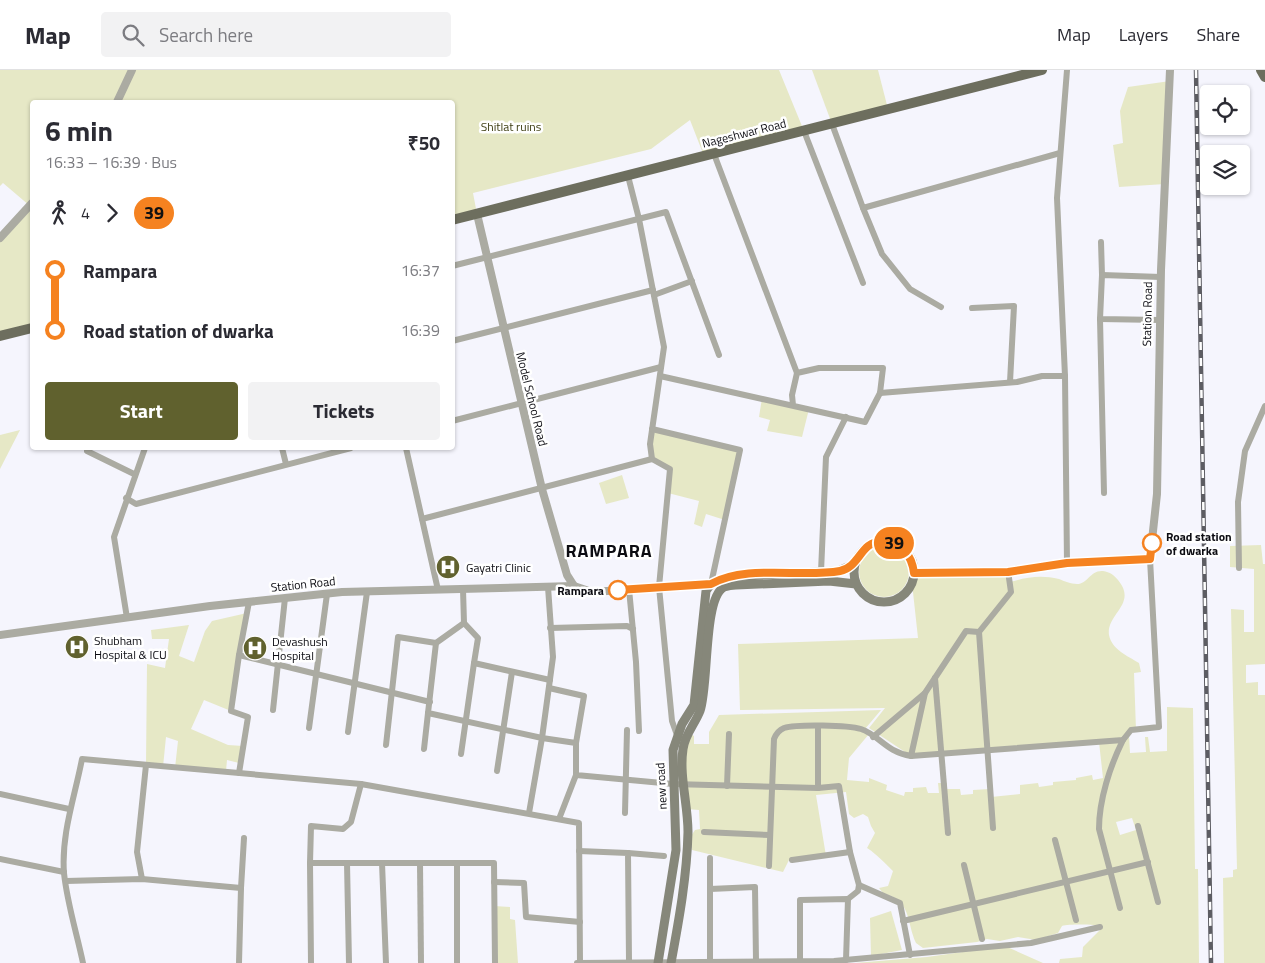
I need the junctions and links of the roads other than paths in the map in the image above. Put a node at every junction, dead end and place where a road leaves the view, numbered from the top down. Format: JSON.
{"nodes":[{"id":1,"x":132,"y":70,"type":"edge"},
{"id":2,"x":1042,"y":70,"type":"edge"},
{"id":3,"x":1067,"y":70,"type":"edge"},
{"id":4,"x":1170,"y":70,"type":"edge"},
{"id":5,"x":1261,"y":70,"type":"edge"},
{"id":6,"x":1265,"y":77,"type":"edge"},
{"id":7,"x":118,"y":100,"type":"edge"},
{"id":8,"x":832,"y":124,"type":"junction"},
{"id":9,"x":804,"y":131,"type":"junction"},
{"id":10,"x":1060,"y":153,"type":"junction"},
{"id":11,"x":714,"y":154,"type":"junction"},
{"id":12,"x":628,"y":176,"type":"junction"},
{"id":13,"x":30,"y":205,"type":"edge"},
{"id":14,"x":863,"y":208,"type":"junction"},
{"id":15,"x":477,"y":214,"type":"junction"},
{"id":16,"x":455,"y":219,"type":"edge"},
{"id":17,"x":639,"y":219,"type":"junction"},
{"id":18,"x":0,"y":238,"type":"edge"},
{"id":19,"x":1101,"y":242,"type":"dead end"},
{"id":20,"x":487,"y":258,"type":"junction"},
{"id":21,"x":455,"y":265,"type":"edge"},
{"id":22,"x":1102,"y":276,"type":"junction"},
{"id":23,"x":1161,"y":277,"type":"junction"},
{"id":24,"x":692,"y":281,"type":"junction"},
{"id":25,"x":863,"y":283,"type":"dead end"},
{"id":26,"x":653,"y":293,"type":"junction"},
{"id":27,"x":941,"y":307,"type":"dead end"},
{"id":28,"x":972,"y":308,"type":"dead end"},
{"id":29,"x":1100,"y":319,"type":"junction"},
{"id":30,"x":1160,"y":320,"type":"junction"},
{"id":31,"x":30,"y":328,"type":"edge"},
{"id":32,"x":504,"y":330,"type":"junction"},
{"id":33,"x":0,"y":336,"type":"edge"},
{"id":34,"x":455,"y":340,"type":"edge"},
{"id":35,"x":719,"y":355,"type":"dead end"},
{"id":36,"x":661,"y":367,"type":"junction"},
{"id":37,"x":797,"y":373,"type":"junction"},
{"id":38,"x":660,"y":376,"type":"junction"},
{"id":39,"x":1065,"y":376,"type":"junction"},
{"id":40,"x":1010,"y":382,"type":"junction"},
{"id":41,"x":880,"y":393,"type":"junction"},
{"id":42,"x":521,"y":403,"type":"junction"},
{"id":43,"x":793,"y":405,"type":"junction"},
{"id":44,"x":1265,"y":406,"type":"edge"},
{"id":45,"x":846,"y":417,"type":"junction"},
{"id":46,"x":455,"y":420,"type":"edge"},
{"id":47,"x":652,"y":429,"type":"junction"},
{"id":48,"x":87,"y":450,"type":"edge"},
{"id":49,"x":144,"y":450,"type":"edge"},
{"id":50,"x":282,"y":450,"type":"edge"},
{"id":51,"x":343,"y":450,"type":"edge"},
{"id":52,"x":406,"y":450,"type":"edge"},
{"id":53,"x":652,"y":459,"type":"junction"},
{"id":54,"x":286,"y":464,"type":"junction"},
{"id":55,"x":134,"y":474,"type":"junction"},
{"id":56,"x":542,"y":489,"type":"junction"},
{"id":57,"x":1104,"y":493,"type":"dead end"},
{"id":58,"x":126,"y":498,"type":"junction"},
{"id":59,"x":422,"y":518,"type":"junction"},
{"id":60,"x":1146,"y":559,"type":"junction"},
{"id":61,"x":1067,"y":563,"type":"junction"},
{"id":62,"x":854,"y":564,"type":"junction"},
{"id":63,"x":1239,"y":568,"type":"dead end"},
{"id":64,"x":822,"y":572,"type":"junction"},
{"id":65,"x":1008,"y":572,"type":"junction"},
{"id":66,"x":914,"y":573,"type":"junction"},
{"id":67,"x":711,"y":584,"type":"junction"},
{"id":68,"x":856,"y":584,"type":"junction"},
{"id":69,"x":574,"y":586,"type":"junction"},
{"id":70,"x":548,"y":587,"type":"junction"},
{"id":71,"x":659,"y":587,"type":"junction"},
{"id":72,"x":724,"y":587,"type":"junction"},
{"id":73,"x":463,"y":589,"type":"junction"},
{"id":74,"x":629,"y":589,"type":"junction"},
{"id":75,"x":438,"y":590,"type":"junction"},
{"id":76,"x":367,"y":592,"type":"junction"},
{"id":77,"x":327,"y":594,"type":"junction"},
{"id":78,"x":285,"y":598,"type":"junction"},
{"id":79,"x":249,"y":602,"type":"junction"},
{"id":80,"x":712,"y":605,"type":"junction"},
{"id":81,"x":127,"y":618,"type":"junction"},
{"id":82,"x":464,"y":623,"type":"junction"},
{"id":83,"x":550,"y":628,"type":"junction"},
{"id":84,"x":633,"y":629,"type":"junction"},
{"id":85,"x":979,"y":632,"type":"junction"},
{"id":86,"x":0,"y":635,"type":"edge"},
{"id":87,"x":436,"y":643,"type":"junction"},
{"id":88,"x":239,"y":655,"type":"junction"},
{"id":89,"x":474,"y":663,"type":"junction"},
{"id":90,"x":278,"y":665,"type":"junction"},
{"id":91,"x":512,"y":672,"type":"junction"},
{"id":92,"x":316,"y":674,"type":"junction"},
{"id":93,"x":935,"y":678,"type":"junction"},
{"id":94,"x":354,"y":684,"type":"junction"},
{"id":95,"x":549,"y":684,"type":"junction"},
{"id":96,"x":392,"y":693,"type":"junction"},
{"id":97,"x":925,"y":693,"type":"junction"},
{"id":98,"x":430,"y":702,"type":"junction"},
{"id":99,"x":273,"y":710,"type":"dead end"},
{"id":100,"x":428,"y":713,"type":"junction"},
{"id":101,"x":466,"y":721,"type":"junction"},
{"id":102,"x":818,"y":726,"type":"junction"},
{"id":103,"x":309,"y":728,"type":"dead end"},
{"id":104,"x":504,"y":730,"type":"junction"},
{"id":105,"x":627,"y":730,"type":"dead end"},
{"id":106,"x":639,"y":731,"type":"dead end"},
{"id":107,"x":348,"y":732,"type":"dead end"},
{"id":108,"x":729,"y":734,"type":"dead end"},
{"id":109,"x":681,"y":737,"type":"junction"},
{"id":110,"x":874,"y":737,"type":"junction"},
{"id":111,"x":542,"y":738,"type":"junction"},
{"id":112,"x":1123,"y":740,"type":"junction"},
{"id":113,"x":576,"y":743,"type":"junction"},
{"id":114,"x":386,"y":744,"type":"dead end"},
{"id":115,"x":424,"y":749,"type":"dead end"},
{"id":116,"x":988,"y":751,"type":"junction"},
{"id":117,"x":460,"y":754,"type":"dead end"},
{"id":118,"x":942,"y":755,"type":"junction"},
{"id":119,"x":911,"y":756,"type":"junction"},
{"id":120,"x":146,"y":765,"type":"junction"},
{"id":121,"x":497,"y":771,"type":"dead end"},
{"id":122,"x":239,"y":774,"type":"junction"},
{"id":123,"x":576,"y":776,"type":"junction"},
{"id":124,"x":627,"y":780,"type":"junction"},
{"id":125,"x":361,"y":784,"type":"junction"},
{"id":126,"x":673,"y":784,"type":"junction"},
{"id":127,"x":683,"y":784,"type":"junction"},
{"id":128,"x":727,"y":786,"type":"junction"},
{"id":129,"x":773,"y":788,"type":"junction"},
{"id":130,"x":818,"y":788,"type":"junction"},
{"id":131,"x":0,"y":794,"type":"edge"},
{"id":132,"x":69,"y":809,"type":"junction"},
{"id":133,"x":528,"y":813,"type":"junction"},
{"id":134,"x":625,"y":813,"type":"dead end"},
{"id":135,"x":559,"y":819,"type":"junction"},
{"id":136,"x":1138,"y":826,"type":"dead end"},
{"id":137,"x":993,"y":828,"type":"dead end"},
{"id":138,"x":704,"y":832,"type":"dead end"},
{"id":139,"x":948,"y":833,"type":"dead end"},
{"id":140,"x":770,"y":835,"type":"junction"},
{"id":141,"x":244,"y":838,"type":"dead end"},
{"id":142,"x":1055,"y":840,"type":"dead end"},
{"id":143,"x":579,"y":851,"type":"junction"},
{"id":144,"x":850,"y":852,"type":"junction"},
{"id":145,"x":628,"y":853,"type":"junction"},
{"id":146,"x":664,"y":856,"type":"dead end"},
{"id":147,"x":710,"y":858,"type":"dead end"},
{"id":148,"x":0,"y":859,"type":"edge"},
{"id":149,"x":792,"y":860,"type":"dead end"},
{"id":150,"x":1148,"y":862,"type":"junction"},
{"id":151,"x":310,"y":863,"type":"junction"},
{"id":152,"x":347,"y":863,"type":"junction"},
{"id":153,"x":382,"y":863,"type":"junction"},
{"id":154,"x":420,"y":863,"type":"junction"},
{"id":155,"x":457,"y":863,"type":"junction"},
{"id":156,"x":964,"y":865,"type":"dead end"},
{"id":157,"x":769,"y":866,"type":"dead end"},
{"id":158,"x":1111,"y":871,"type":"junction"},
{"id":159,"x":64,"y":872,"type":"junction"},
{"id":160,"x":142,"y":879,"type":"junction"},
{"id":161,"x":66,"y":881,"type":"junction"},
{"id":162,"x":494,"y":882,"type":"junction"},
{"id":163,"x":1066,"y":882,"type":"junction"},
{"id":164,"x":859,"y":885,"type":"junction"},
{"id":165,"x":241,"y":888,"type":"junction"},
{"id":166,"x":710,"y":889,"type":"junction"},
{"id":167,"x":848,"y":899,"type":"junction"},
{"id":168,"x":1158,"y":902,"type":"dead end"},
{"id":169,"x":973,"y":904,"type":"junction"},
{"id":170,"x":1120,"y":908,"type":"dead end"},
{"id":171,"x":1076,"y":920,"type":"dead end"},
{"id":172,"x":903,"y":921,"type":"junction"},
{"id":173,"x":580,"y":922,"type":"junction"},
{"id":174,"x":1100,"y":927,"type":"dead end"},
{"id":175,"x":982,"y":939,"type":"dead end"},
{"id":176,"x":910,"y":954,"type":"junction"},
{"id":177,"x":846,"y":960,"type":"junction"},
{"id":178,"x":710,"y":961,"type":"junction"},
{"id":179,"x":756,"y":961,"type":"junction"},
{"id":180,"x":800,"y":961,"type":"junction"},
{"id":181,"x":629,"y":962,"type":"junction"},
{"id":182,"x":658,"y":962,"type":"edge"},
{"id":183,"x":671,"y":962,"type":"edge"},
{"id":184,"x":83,"y":963,"type":"edge"},
{"id":185,"x":239,"y":963,"type":"edge"},
{"id":186,"x":311,"y":963,"type":"edge"},
{"id":187,"x":349,"y":963,"type":"edge"},
{"id":188,"x":386,"y":963,"type":"edge"},
{"id":189,"x":421,"y":963,"type":"edge"},
{"id":190,"x":457,"y":963,"type":"edge"},
{"id":191,"x":495,"y":963,"type":"edge"},
{"id":192,"x":578,"y":963,"type":"edge"}],
"edges":[{"from":1,"to":7,"type":"street"},
{"from":2,"to":8,"type":"main road","name":"Nageshwar Road"},
{"from":3,"to":10,"type":"street"},
{"from":4,"to":23,"type":"street","name":"Station Road"},
{"from":5,"to":6,"type":"main road"},
{"from":8,"to":9,"type":"main road","name":"Nageshwar Road"},
{"from":8,"to":14,"type":"street"},
{"from":9,"to":11,"type":"main road","name":"Nageshwar Road"},
{"from":9,"to":25,"type":"street"},
{"from":10,"to":14,"type":"street"},
{"from":10,"to":39,"type":"street"},
{"from":11,"to":12,"type":"main road","name":"Nageshwar Road"},
{"from":11,"to":37,"type":"street"},
{"from":12,"to":15,"type":"main road","name":"Nageshwar Road"},
{"from":12,"to":17,"type":"street"},
{"from":13,"to":18,"type":"street"},
{"from":14,"to":27,"type":"street"},
{"from":15,"to":16,"type":"main road","name":"Nageshwar Road"},
{"from":15,"to":20,"type":"street","name":"Model School Road"},
{"from":17,"to":20,"type":"street"},
{"from":17,"to":24,"type":"street"},
{"from":17,"to":26,"type":"street"},
{"from":19,"to":22,"type":"street"},
{"from":20,"to":21,"type":"street"},
{"from":20,"to":32,"type":"street","name":"Model School Road"},
{"from":22,"to":23,"type":"street"},
{"from":22,"to":29,"type":"street"},
{"from":23,"to":30,"type":"street","name":"Station Road"},
{"from":24,"to":26,"type":"street"},
{"from":24,"to":35,"type":"street"},
{"from":26,"to":32,"type":"street"},
{"from":26,"to":36,"type":"street"},
{"from":28,"to":40,"type":"street"},
{"from":29,"to":30,"type":"street"},
{"from":29,"to":57,"type":"street"},
{"from":30,"to":60,"type":"street","name":"Station Road"},
{"from":31,"to":33,"type":"main road"},
{"from":32,"to":34,"type":"street"},
{"from":32,"to":42,"type":"street","name":"Model School Road"},
{"from":36,"to":38,"type":"street"},
{"from":36,"to":42,"type":"street"},
{"from":37,"to":41,"type":"street"},
{"from":37,"to":43,"type":"street"},
{"from":38,"to":43,"type":"street"},
{"from":38,"to":47,"type":"street"},
{"from":39,"to":40,"type":"street"},
{"from":39,"to":61,"type":"street"},
{"from":40,"to":41,"type":"street"},
{"from":41,"to":45,"type":"street"},
{"from":42,"to":46,"type":"street"},
{"from":42,"to":56,"type":"street","name":"Model School Road"},
{"from":43,"to":45,"type":"street"},
{"from":44,"to":63,"type":"street"},
{"from":45,"to":64,"type":"street"},
{"from":47,"to":53,"type":"street"},
{"from":47,"to":67,"type":"street"},
{"from":48,"to":55,"type":"street"},
{"from":49,"to":55,"type":"street"},
{"from":50,"to":54,"type":"street"},
{"from":51,"to":54,"type":"street"},
{"from":52,"to":59,"type":"street"},
{"from":53,"to":56,"type":"street"},
{"from":53,"to":71,"type":"street"},
{"from":54,"to":58,"type":"street"},
{"from":55,"to":58,"type":"street"},
{"from":56,"to":59,"type":"street"},
{"from":56,"to":69,"type":"street","name":"Model School Road"},
{"from":58,"to":81,"type":"street"},
{"from":59,"to":75,"type":"street"},
{"from":60,"to":61,"type":"street"},
{"from":60,"to":112,"type":"street"},
{"from":61,"to":65,"type":"street"},
{"from":62,"to":64,"type":"main road"},
{"from":62,"to":66,"type":"main road"},
{"from":62,"to":68,"type":"main road"},
{"from":64,"to":67,"type":"main road"},
{"from":65,"to":66,"type":"street"},
{"from":65,"to":85,"type":"street"},
{"from":66,"to":68,"type":"main road"},
{"from":67,"to":71,"type":"street"},
{"from":67,"to":72,"type":"street"},
{"from":67,"to":80,"type":"street"},
{"from":67,"to":109,"type":"main road","name":"new road"},
{"from":68,"to":72,"type":"main road"},
{"from":69,"to":70,"type":"street","name":"Station Road"},
{"from":69,"to":74,"type":"street","name":"Station Road"},
{"from":70,"to":73,"type":"street","name":"Station Road"},
{"from":70,"to":83,"type":"street"},
{"from":71,"to":74,"type":"street"},
{"from":71,"to":109,"type":"street"},
{"from":72,"to":80,"type":"main road","name":"new road"},
{"from":73,"to":75,"type":"street","name":"Station Road"},
{"from":73,"to":82,"type":"street"},
{"from":74,"to":84,"type":"street"},
{"from":75,"to":76,"type":"street","name":"Station Road"},
{"from":76,"to":77,"type":"street","name":"Station Road"},
{"from":76,"to":94,"type":"street"},
{"from":77,"to":78,"type":"street","name":"Station Road"},
{"from":77,"to":92,"type":"street"},
{"from":78,"to":79,"type":"street","name":"Station Road"},
{"from":78,"to":90,"type":"street"},
{"from":79,"to":81,"type":"street","name":"Station Road"},
{"from":79,"to":88,"type":"street"},
{"from":80,"to":109,"type":"main road","name":"new road"},
{"from":81,"to":86,"type":"street","name":"Station Road"},
{"from":82,"to":87,"type":"street"},
{"from":82,"to":89,"type":"street"},
{"from":83,"to":84,"type":"street"},
{"from":83,"to":95,"type":"street"},
{"from":84,"to":106,"type":"street"},
{"from":85,"to":93,"type":"street"},
{"from":85,"to":116,"type":"street"},
{"from":87,"to":96,"type":"street"},
{"from":87,"to":98,"type":"street"},
{"from":88,"to":90,"type":"street"},
{"from":88,"to":122,"type":"street"},
{"from":89,"to":91,"type":"street"},
{"from":89,"to":101,"type":"street"},
{"from":90,"to":92,"type":"street"},
{"from":90,"to":99,"type":"street"},
{"from":91,"to":95,"type":"street"},
{"from":91,"to":104,"type":"street"},
{"from":92,"to":94,"type":"street"},
{"from":92,"to":103,"type":"street"},
{"from":93,"to":97,"type":"street"},
{"from":93,"to":118,"type":"street"},
{"from":94,"to":96,"type":"street"},
{"from":94,"to":107,"type":"street"},
{"from":95,"to":111,"type":"street"},
{"from":95,"to":113,"type":"street"},
{"from":96,"to":98,"type":"street"},
{"from":96,"to":114,"type":"street"},
{"from":97,"to":110,"type":"street"},
{"from":97,"to":119,"type":"street"},
{"from":98,"to":100,"type":"street"},
{"from":100,"to":101,"type":"street"},
{"from":100,"to":115,"type":"street"},
{"from":101,"to":104,"type":"street"},
{"from":101,"to":117,"type":"street"},
{"from":102,"to":110,"type":"street"},
{"from":102,"to":129,"type":"street"},
{"from":102,"to":130,"type":"street"},
{"from":104,"to":111,"type":"street"},
{"from":104,"to":121,"type":"street"},
{"from":105,"to":124,"type":"street"},
{"from":108,"to":128,"type":"street"},
{"from":109,"to":126,"type":"main road","name":"new road"},
{"from":109,"to":127,"type":"main road","name":"new road"},
{"from":110,"to":119,"type":"street"},
{"from":111,"to":113,"type":"street"},
{"from":111,"to":133,"type":"street"},
{"from":112,"to":116,"type":"street"},
{"from":112,"to":158,"type":"street"},
{"from":113,"to":123,"type":"street"},
{"from":116,"to":118,"type":"street"},
{"from":116,"to":137,"type":"street"},
{"from":118,"to":119,"type":"street"},
{"from":118,"to":139,"type":"street"},
{"from":120,"to":122,"type":"street"},
{"from":120,"to":132,"type":"street"},
{"from":120,"to":160,"type":"street"},
{"from":122,"to":125,"type":"street"},
{"from":123,"to":124,"type":"street"},
{"from":123,"to":135,"type":"street"},
{"from":124,"to":126,"type":"street"},
{"from":124,"to":134,"type":"street"},
{"from":125,"to":133,"type":"street"},
{"from":125,"to":151,"type":"street"},
{"from":126,"to":127,"type":"street"},
{"from":126,"to":182,"type":"main road","name":"new road"},
{"from":127,"to":128,"type":"street"},
{"from":127,"to":183,"type":"main road","name":"new road"},
{"from":128,"to":129,"type":"street"},
{"from":129,"to":130,"type":"street"},
{"from":129,"to":140,"type":"street"},
{"from":130,"to":144,"type":"street"},
{"from":131,"to":132,"type":"street"},
{"from":132,"to":159,"type":"street"},
{"from":133,"to":135,"type":"street"},
{"from":135,"to":143,"type":"street"},
{"from":136,"to":150,"type":"street"},
{"from":138,"to":140,"type":"street"},
{"from":140,"to":157,"type":"street"},
{"from":141,"to":165,"type":"street"},
{"from":142,"to":163,"type":"street"},
{"from":143,"to":145,"type":"street"},
{"from":143,"to":173,"type":"street"},
{"from":144,"to":149,"type":"street"},
{"from":144,"to":164,"type":"street"},
{"from":145,"to":146,"type":"street"},
{"from":145,"to":181,"type":"street"},
{"from":147,"to":166,"type":"street"},
{"from":148,"to":159,"type":"street"},
{"from":150,"to":158,"type":"street"},
{"from":150,"to":168,"type":"street"},
{"from":151,"to":152,"type":"street"},
{"from":151,"to":186,"type":"street"},
{"from":152,"to":153,"type":"street"},
{"from":152,"to":187,"type":"street"},
{"from":153,"to":154,"type":"street"},
{"from":153,"to":188,"type":"street"},
{"from":154,"to":155,"type":"street"},
{"from":154,"to":189,"type":"street"},
{"from":155,"to":162,"type":"street"},
{"from":155,"to":190,"type":"street"},
{"from":156,"to":169,"type":"street"},
{"from":158,"to":163,"type":"street"},
{"from":158,"to":170,"type":"street"},
{"from":159,"to":161,"type":"street"},
{"from":160,"to":161,"type":"street"},
{"from":160,"to":165,"type":"street"},
{"from":161,"to":184,"type":"street"},
{"from":162,"to":173,"type":"street"},
{"from":162,"to":191,"type":"street"},
{"from":163,"to":169,"type":"street"},
{"from":163,"to":171,"type":"street"},
{"from":164,"to":167,"type":"street"},
{"from":164,"to":172,"type":"street"},
{"from":165,"to":185,"type":"street"},
{"from":166,"to":178,"type":"street"},
{"from":166,"to":179,"type":"street"},
{"from":167,"to":177,"type":"street"},
{"from":167,"to":180,"type":"street"},
{"from":169,"to":172,"type":"street"},
{"from":169,"to":175,"type":"street"},
{"from":172,"to":176,"type":"street"},
{"from":173,"to":192,"type":"street"},
{"from":174,"to":176,"type":"street"},
{"from":176,"to":177,"type":"street"},
{"from":177,"to":180,"type":"street"},
{"from":178,"to":179,"type":"street"},
{"from":178,"to":183,"type":"street"},
{"from":179,"to":180,"type":"street"},
{"from":181,"to":182,"type":"street"},
{"from":181,"to":192,"type":"street"},
{"from":182,"to":183,"type":"street"}]}
